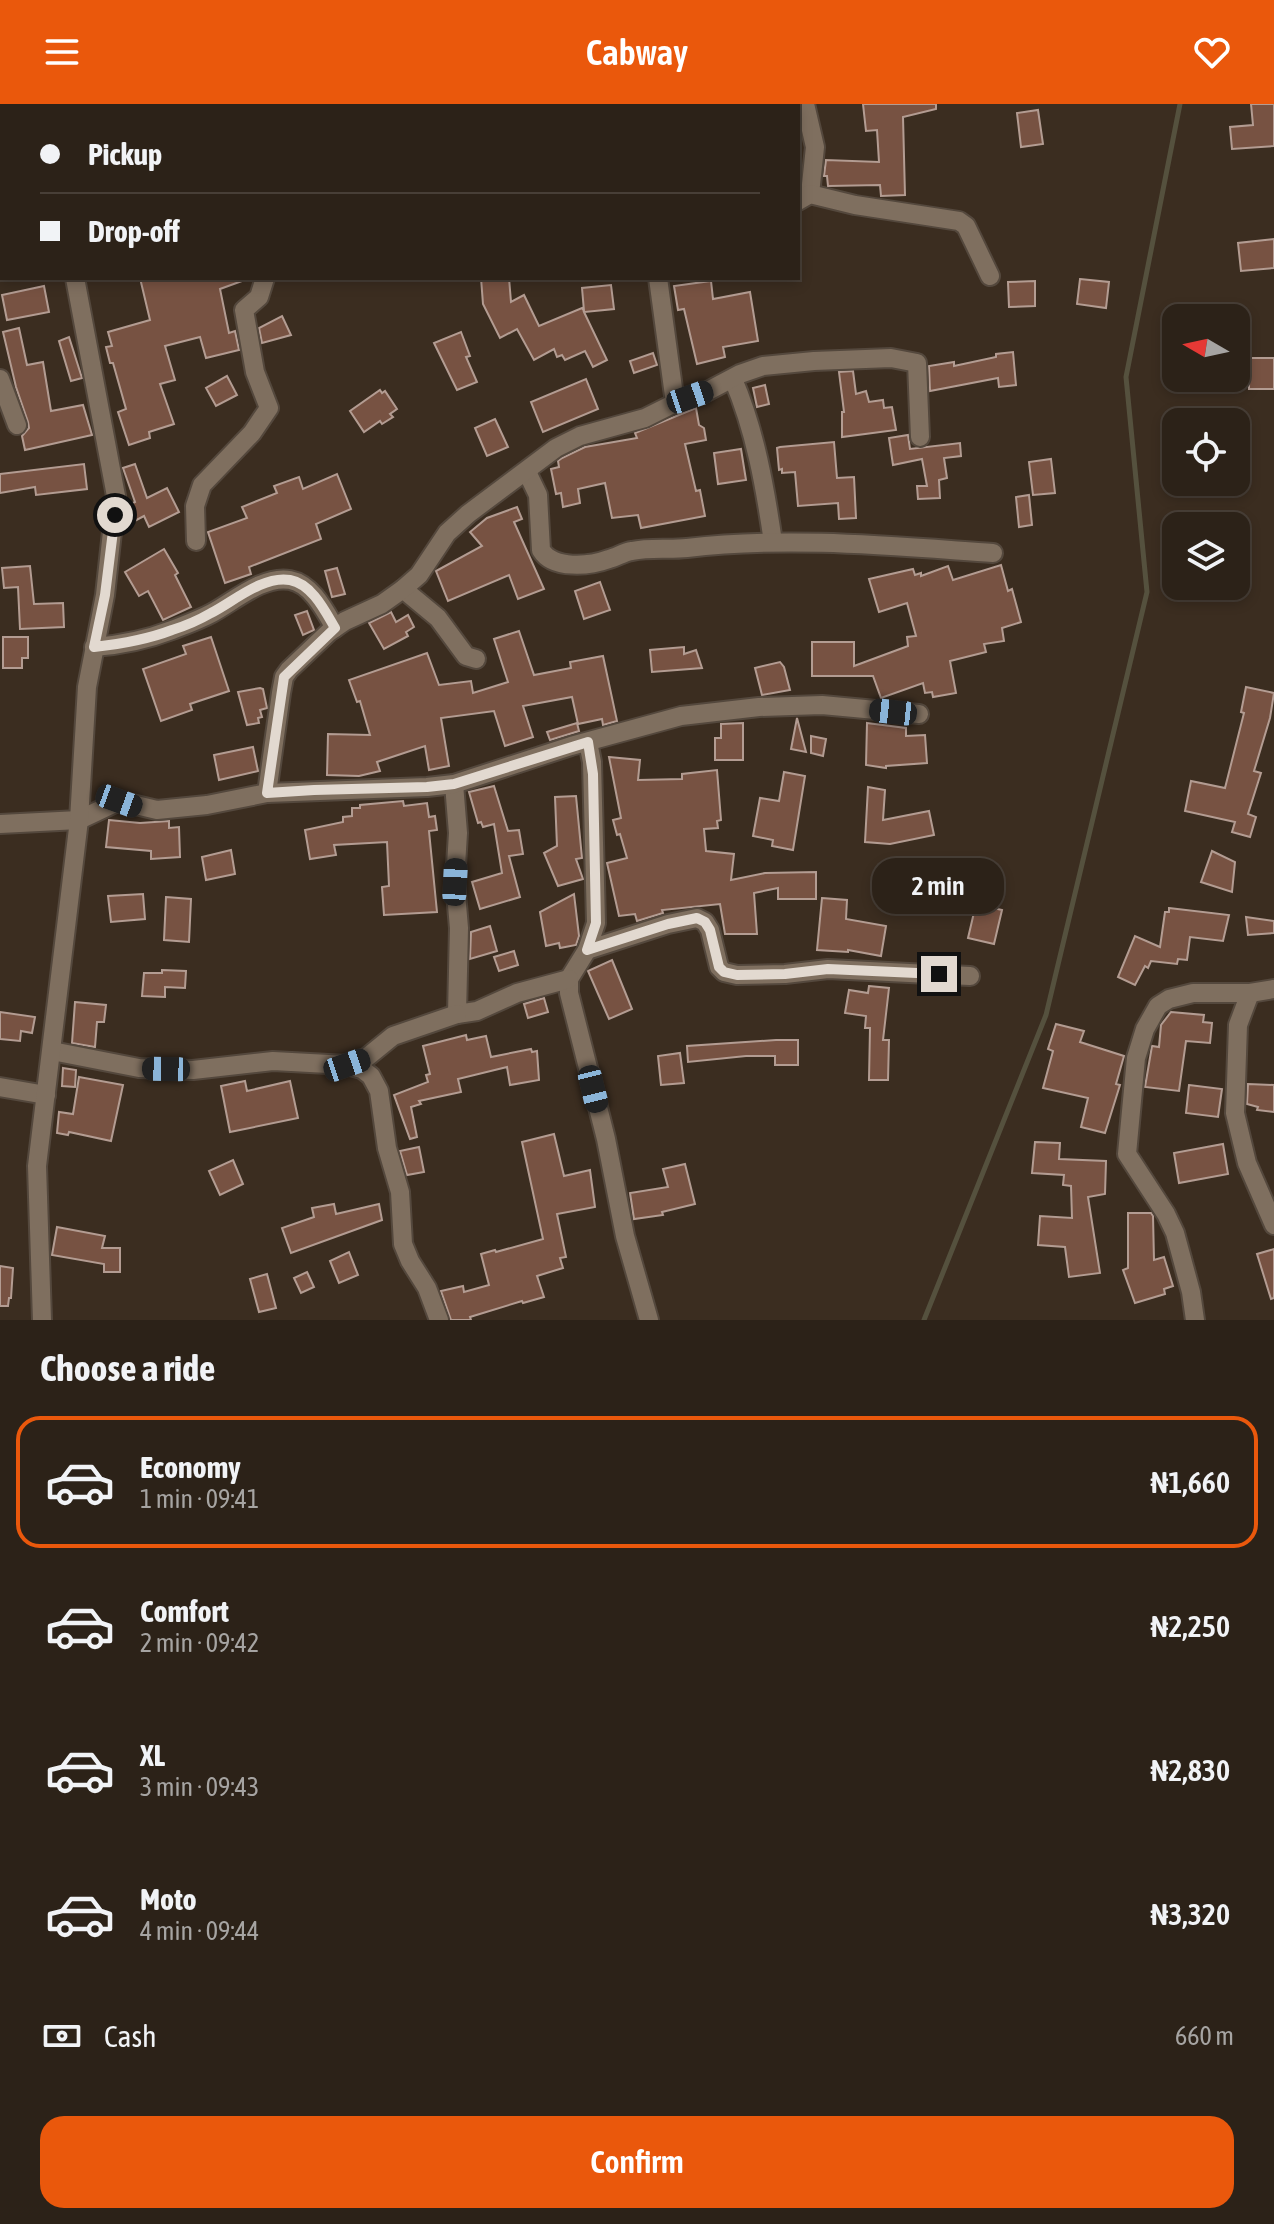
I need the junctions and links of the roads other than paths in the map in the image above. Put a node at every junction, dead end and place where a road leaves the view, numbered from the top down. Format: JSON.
{"nodes":[{"id":1,"x":805,"y":104,"type":"edge"},
{"id":2,"x":804,"y":198,"type":"edge"},
{"id":3,"x":990,"y":276,"type":"dead end"},
{"id":4,"x":75,"y":280,"type":"edge"},
{"id":5,"x":265,"y":280,"type":"edge"},
{"id":6,"x":658,"y":280,"type":"edge"},
{"id":7,"x":0,"y":379,"type":"edge"},
{"id":8,"x":733,"y":379,"type":"junction"},
{"id":9,"x":675,"y":403,"type":"junction"},
{"id":10,"x":17,"y":425,"type":"dead end"},
{"id":11,"x":920,"y":437,"type":"dead end"},
{"id":12,"x":527,"y":472,"type":"junction"},
{"id":13,"x":196,"y":541,"type":"dead end"},
{"id":14,"x":773,"y":542,"type":"junction"},
{"id":15,"x":993,"y":553,"type":"dead end"},
{"id":16,"x":403,"y":589,"type":"junction"},
{"id":17,"x":335,"y":628,"type":"junction"},
{"id":18,"x":94,"y":647,"type":"junction"},
{"id":19,"x":476,"y":659,"type":"dead end"},
{"id":20,"x":919,"y":714,"type":"dead end"},
{"id":21,"x":588,"y":742,"type":"junction"},
{"id":22,"x":454,"y":784,"type":"junction"},
{"id":23,"x":267,"y":793,"type":"junction"},
{"id":24,"x":79,"y":820,"type":"junction"},
{"id":25,"x":0,"y":824,"type":"edge"},
{"id":26,"x":587,"y":950,"type":"junction"},
{"id":27,"x":970,"y":976,"type":"dead end"},
{"id":28,"x":569,"y":979,"type":"junction"},
{"id":29,"x":1274,"y":989,"type":"edge"},
{"id":30,"x":1250,"y":993,"type":"junction"},
{"id":31,"x":457,"y":1014,"type":"junction"},
{"id":32,"x":52,"y":1051,"type":"junction"},
{"id":33,"x":347,"y":1065,"type":"junction"},
{"id":34,"x":0,"y":1087,"type":"edge"},
{"id":35,"x":46,"y":1095,"type":"junction"},
{"id":36,"x":1274,"y":1225,"type":"edge"},
{"id":37,"x":42,"y":1320,"type":"edge"},
{"id":38,"x":439,"y":1320,"type":"edge"},
{"id":39,"x":649,"y":1320,"type":"edge"},
{"id":40,"x":1195,"y":1320,"type":"edge"}],
"edges":[{"from":1,"to":2,"type":"street"},
{"from":2,"to":3,"type":"street"},
{"from":4,"to":18,"type":"street"},
{"from":5,"to":13,"type":"street"},
{"from":6,"to":9,"type":"street"},
{"from":7,"to":10,"type":"street"},
{"from":8,"to":9,"type":"street"},
{"from":8,"to":11,"type":"street"},
{"from":8,"to":14,"type":"street"},
{"from":9,"to":12,"type":"street"},
{"from":12,"to":14,"type":"street"},
{"from":12,"to":16,"type":"street"},
{"from":14,"to":15,"type":"street"},
{"from":16,"to":17,"type":"street"},
{"from":16,"to":19,"type":"street"},
{"from":17,"to":18,"type":"street"},
{"from":17,"to":23,"type":"street"},
{"from":18,"to":24,"type":"street"},
{"from":20,"to":21,"type":"street"},
{"from":21,"to":22,"type":"street"},
{"from":21,"to":26,"type":"street"},
{"from":22,"to":23,"type":"street"},
{"from":22,"to":31,"type":"street"},
{"from":23,"to":24,"type":"street"},
{"from":24,"to":25,"type":"street"},
{"from":24,"to":32,"type":"street"},
{"from":26,"to":27,"type":"street"},
{"from":26,"to":28,"type":"street"},
{"from":28,"to":31,"type":"street"},
{"from":28,"to":39,"type":"street"},
{"from":29,"to":30,"type":"street"},
{"from":30,"to":36,"type":"street"},
{"from":30,"to":40,"type":"street"},
{"from":31,"to":33,"type":"street"},
{"from":32,"to":33,"type":"street"},
{"from":32,"to":35,"type":"street"},
{"from":33,"to":38,"type":"street"},
{"from":34,"to":35,"type":"street"},
{"from":35,"to":37,"type":"street"}]}
